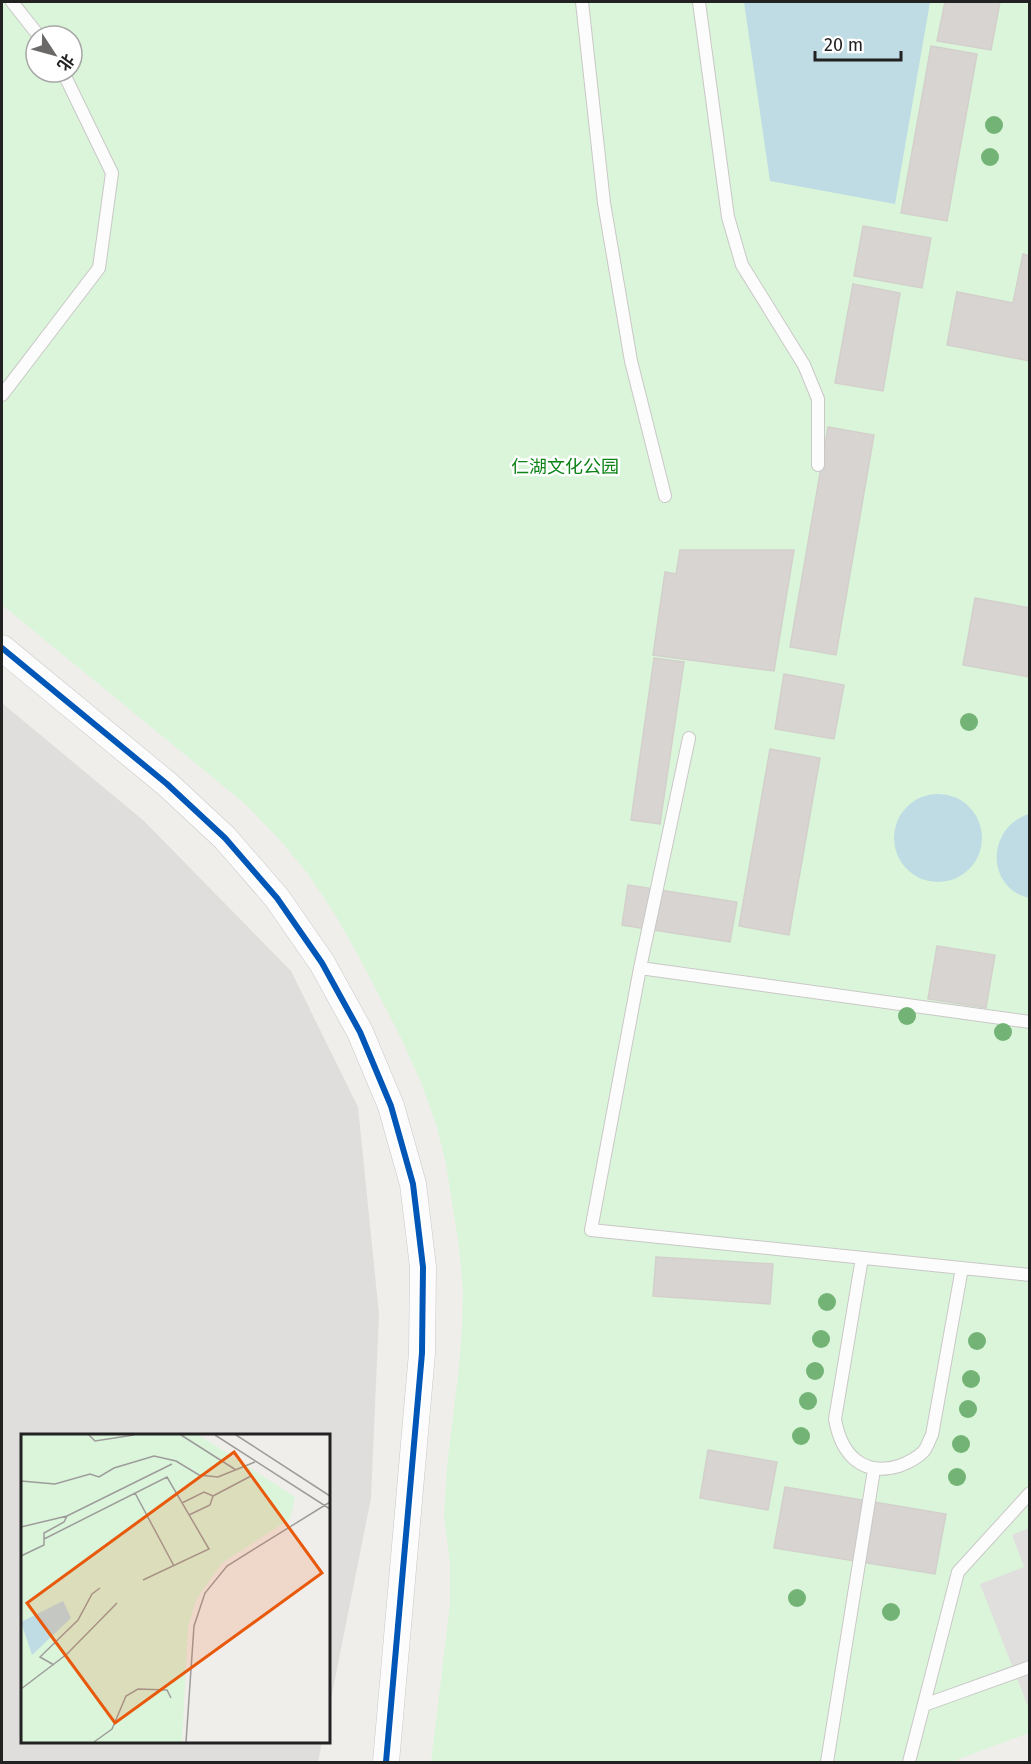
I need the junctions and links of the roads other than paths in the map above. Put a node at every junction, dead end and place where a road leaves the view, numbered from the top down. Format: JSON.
{"nodes":[{"id":1,"x":12,"y":2,"type":"edge"},
{"id":2,"x":582,"y":2,"type":"edge"},
{"id":3,"x":699,"y":2,"type":"edge"},
{"id":4,"x":29,"y":24,"type":"edge"},
{"id":5,"x":69,"y":84,"type":"edge"},
{"id":6,"x":2,"y":395,"type":"edge"},
{"id":7,"x":818,"y":465,"type":"dead end"},
{"id":8,"x":664,"y":496,"type":"dead end"},
{"id":9,"x":2,"y":648,"type":"edge"},
{"id":10,"x":689,"y":738,"type":"dead end"},
{"id":11,"x":640,"y":968,"type":"junction"},
{"id":12,"x":1029,"y":1022,"type":"edge"},
{"id":13,"x":862,"y":1258,"type":"junction"},
{"id":14,"x":962,"y":1268,"type":"junction"},
{"id":15,"x":1029,"y":1275,"type":"edge"},
{"id":16,"x":874,"y":1470,"type":"junction"},
{"id":17,"x":1029,"y":1492,"type":"edge"},
{"id":18,"x":1029,"y":1667,"type":"edge"},
{"id":19,"x":924,"y":1705,"type":"junction"},
{"id":20,"x":387,"y":1762,"type":"edge"},
{"id":21,"x":827,"y":1762,"type":"edge"},
{"id":22,"x":909,"y":1762,"type":"edge"}],
"edges":[{"from":1,"to":4,"type":"lane"},
{"from":2,"to":8,"type":"lane"},
{"from":3,"to":7,"type":"lane"},
{"from":5,"to":6,"type":"lane"},
{"from":9,"to":20,"type":"street"},
{"from":10,"to":11,"type":"lane"},
{"from":11,"to":12,"type":"lane"},
{"from":11,"to":13,"type":"lane"},
{"from":13,"to":14,"type":"lane"},
{"from":13,"to":16,"type":"lane"},
{"from":14,"to":15,"type":"lane"},
{"from":14,"to":16,"type":"lane"},
{"from":16,"to":21,"type":"lane"},
{"from":17,"to":19,"type":"lane"},
{"from":18,"to":19,"type":"lane"},
{"from":19,"to":22,"type":"lane"}]}
